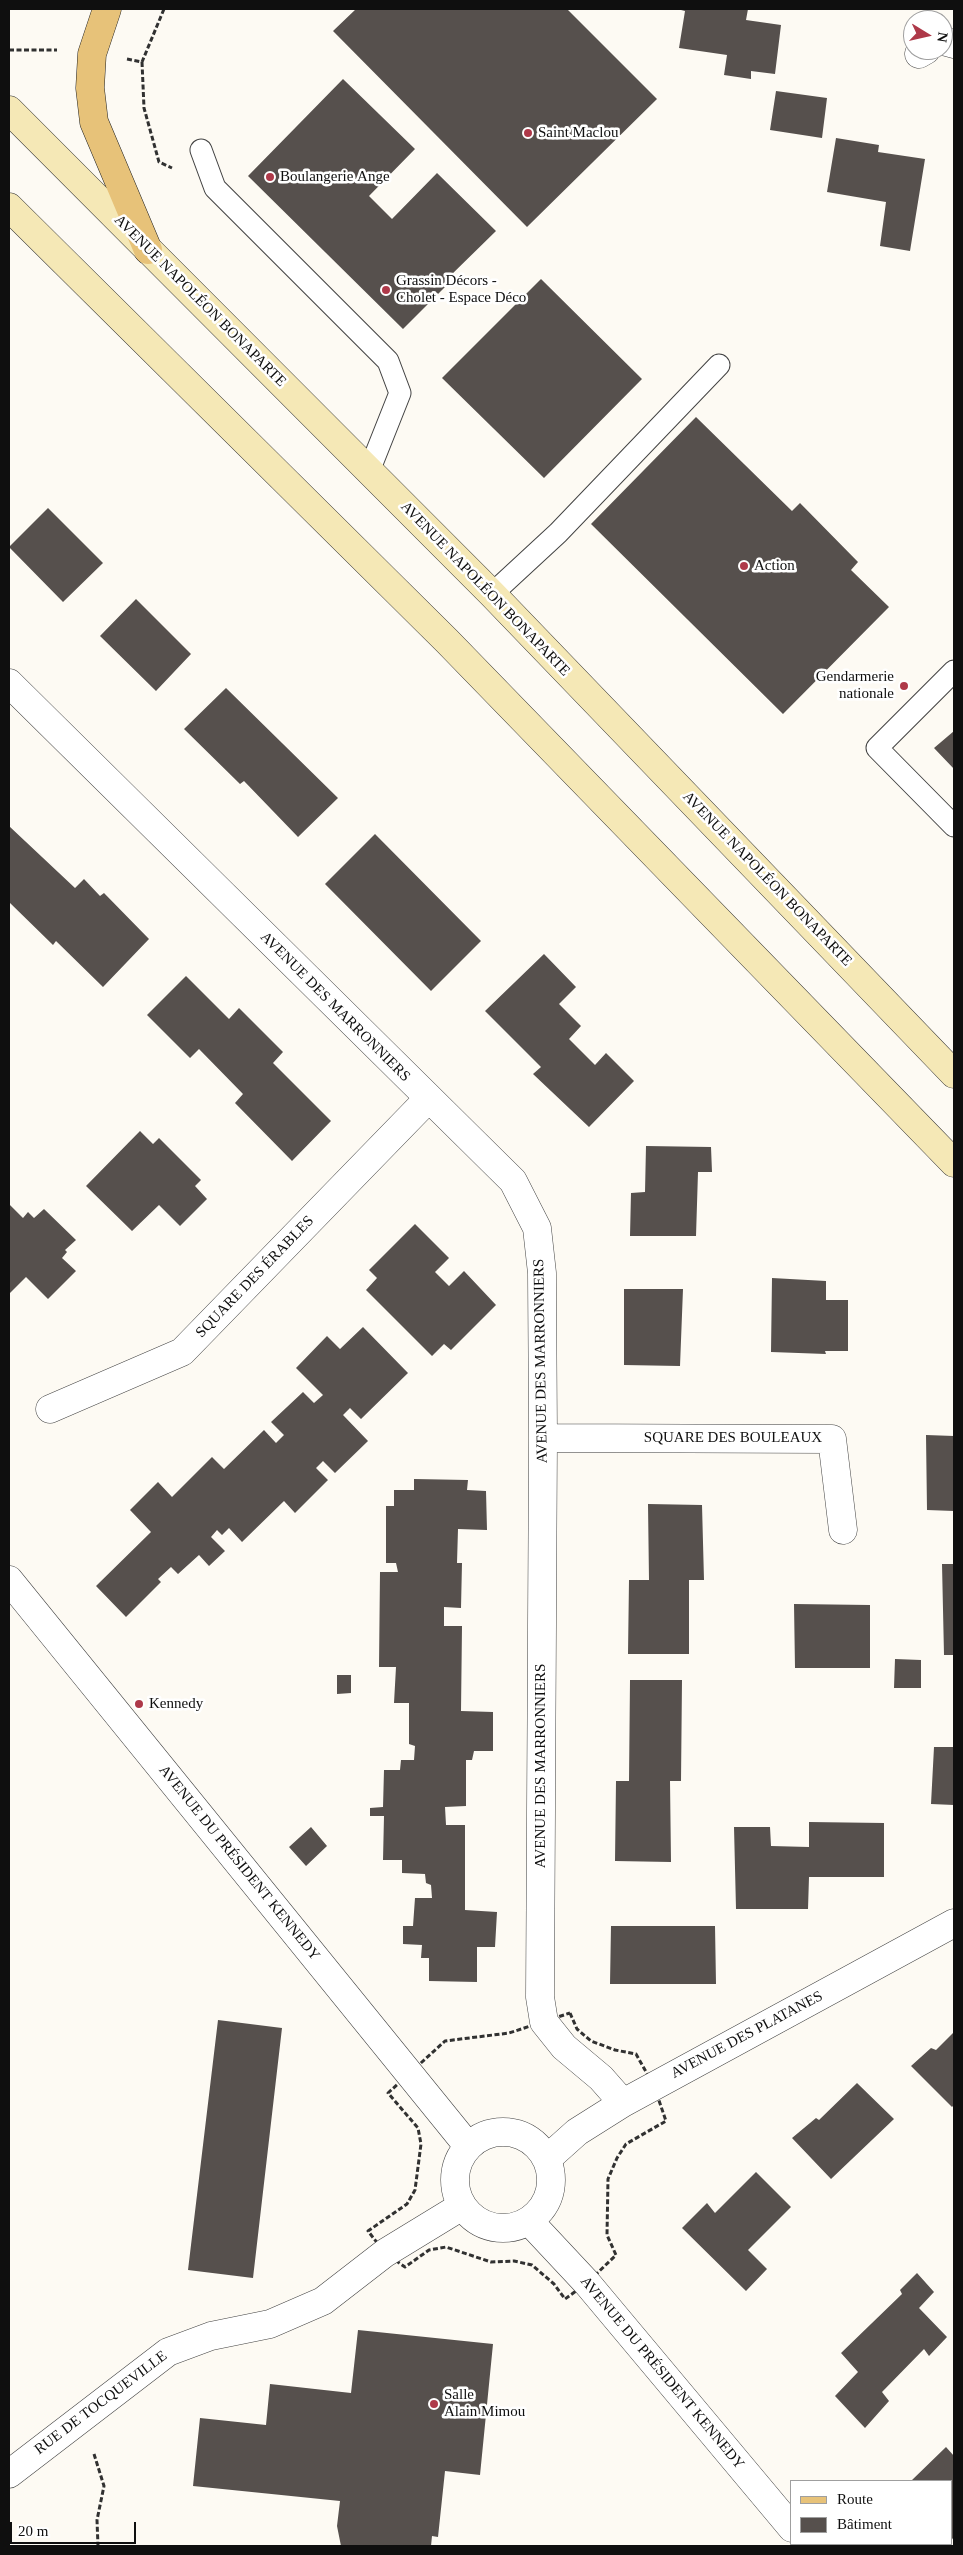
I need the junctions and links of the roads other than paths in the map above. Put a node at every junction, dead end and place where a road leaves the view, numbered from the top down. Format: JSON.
{"nodes":[{"id":1,"x":107,"y":9,"type":"edge"},
{"id":2,"x":9,"y":110,"type":"edge"},
{"id":3,"x":201,"y":150,"type":"dead end"},
{"id":4,"x":9,"y":207,"type":"edge"},
{"id":5,"x":148,"y":250,"type":"junction"},
{"id":6,"x":719,"y":365,"type":"dead end"},
{"id":7,"x":369,"y":471,"type":"junction"},
{"id":8,"x":492,"y":594,"type":"junction"},
{"id":9,"x":954,"y":671,"type":"edge"},
{"id":10,"x":9,"y":683,"type":"edge"},
{"id":11,"x":954,"y":826,"type":"edge"},
{"id":12,"x":954,"y":1072,"type":"edge"},
{"id":13,"x":428,"y":1099,"type":"junction"},
{"id":14,"x":954,"y":1163,"type":"edge"},
{"id":15,"x":50,"y":1409,"type":"dead end"},
{"id":16,"x":543,"y":1438,"type":"junction"},
{"id":17,"x":843,"y":1530,"type":"dead end"},
{"id":18,"x":9,"y":1580,"type":"edge"},
{"id":19,"x":954,"y":1923,"type":"edge"},
{"id":20,"x":623,"y":2103,"type":"junction"},
{"id":21,"x":468,"y":2146,"type":"junction"},
{"id":22,"x":548,"y":2158,"type":"junction"},
{"id":23,"x":462,"y":2206,"type":"junction"},
{"id":24,"x":529,"y":2221,"type":"junction"},
{"id":25,"x":9,"y":2474,"type":"edge"},
{"id":26,"x":790,"y":2526,"type":"edge"}],
"edges":[{"from":1,"to":5,"type":"main road"},
{"from":2,"to":5,"type":"main road","name":"AVENUE NAPOLÉON BONAPARTE"},
{"from":3,"to":7,"type":"lane"},
{"from":4,"to":14,"type":"main road"},
{"from":5,"to":7,"type":"main road","name":"AVENUE NAPOLÉON BONAPARTE"},
{"from":6,"to":8,"type":"lane"},
{"from":7,"to":8,"type":"main road","name":"AVENUE NAPOLÉON BONAPARTE"},
{"from":8,"to":12,"type":"main road","name":"AVENUE NAPOLÉON BONAPARTE"},
{"from":9,"to":11,"type":"lane"},
{"from":10,"to":13,"type":"street","name":"AVENUE DES MARRONNIERS"},
{"from":13,"to":15,"type":"street","name":"SQUARE DES ÉRABLES"},
{"from":13,"to":16,"type":"street","name":"AVENUE DES MARRONNIERS"},
{"from":16,"to":17,"type":"street","name":"SQUARE DES BOULEAUX"},
{"from":16,"to":20,"type":"street","name":"AVENUE DES MARRONNIERS"},
{"from":18,"to":21,"type":"street","name":"AVENUE DU PRÉSIDENT KENNEDY"},
{"from":19,"to":20,"type":"street","name":"AVENUE DES PLATANES"},
{"from":20,"to":22,"type":"street","name":"AVENUE DES PLATANES"},
{"from":21,"to":22,"type":"street"},
{"from":21,"to":23,"type":"street"},
{"from":22,"to":24,"type":"street"},
{"from":23,"to":24,"type":"street"},
{"from":23,"to":25,"type":"street","name":"RUE DE TOCQUEVILLE"},
{"from":24,"to":26,"type":"street","name":"AVENUE DU PRÉSIDENT KENNEDY"}]}
